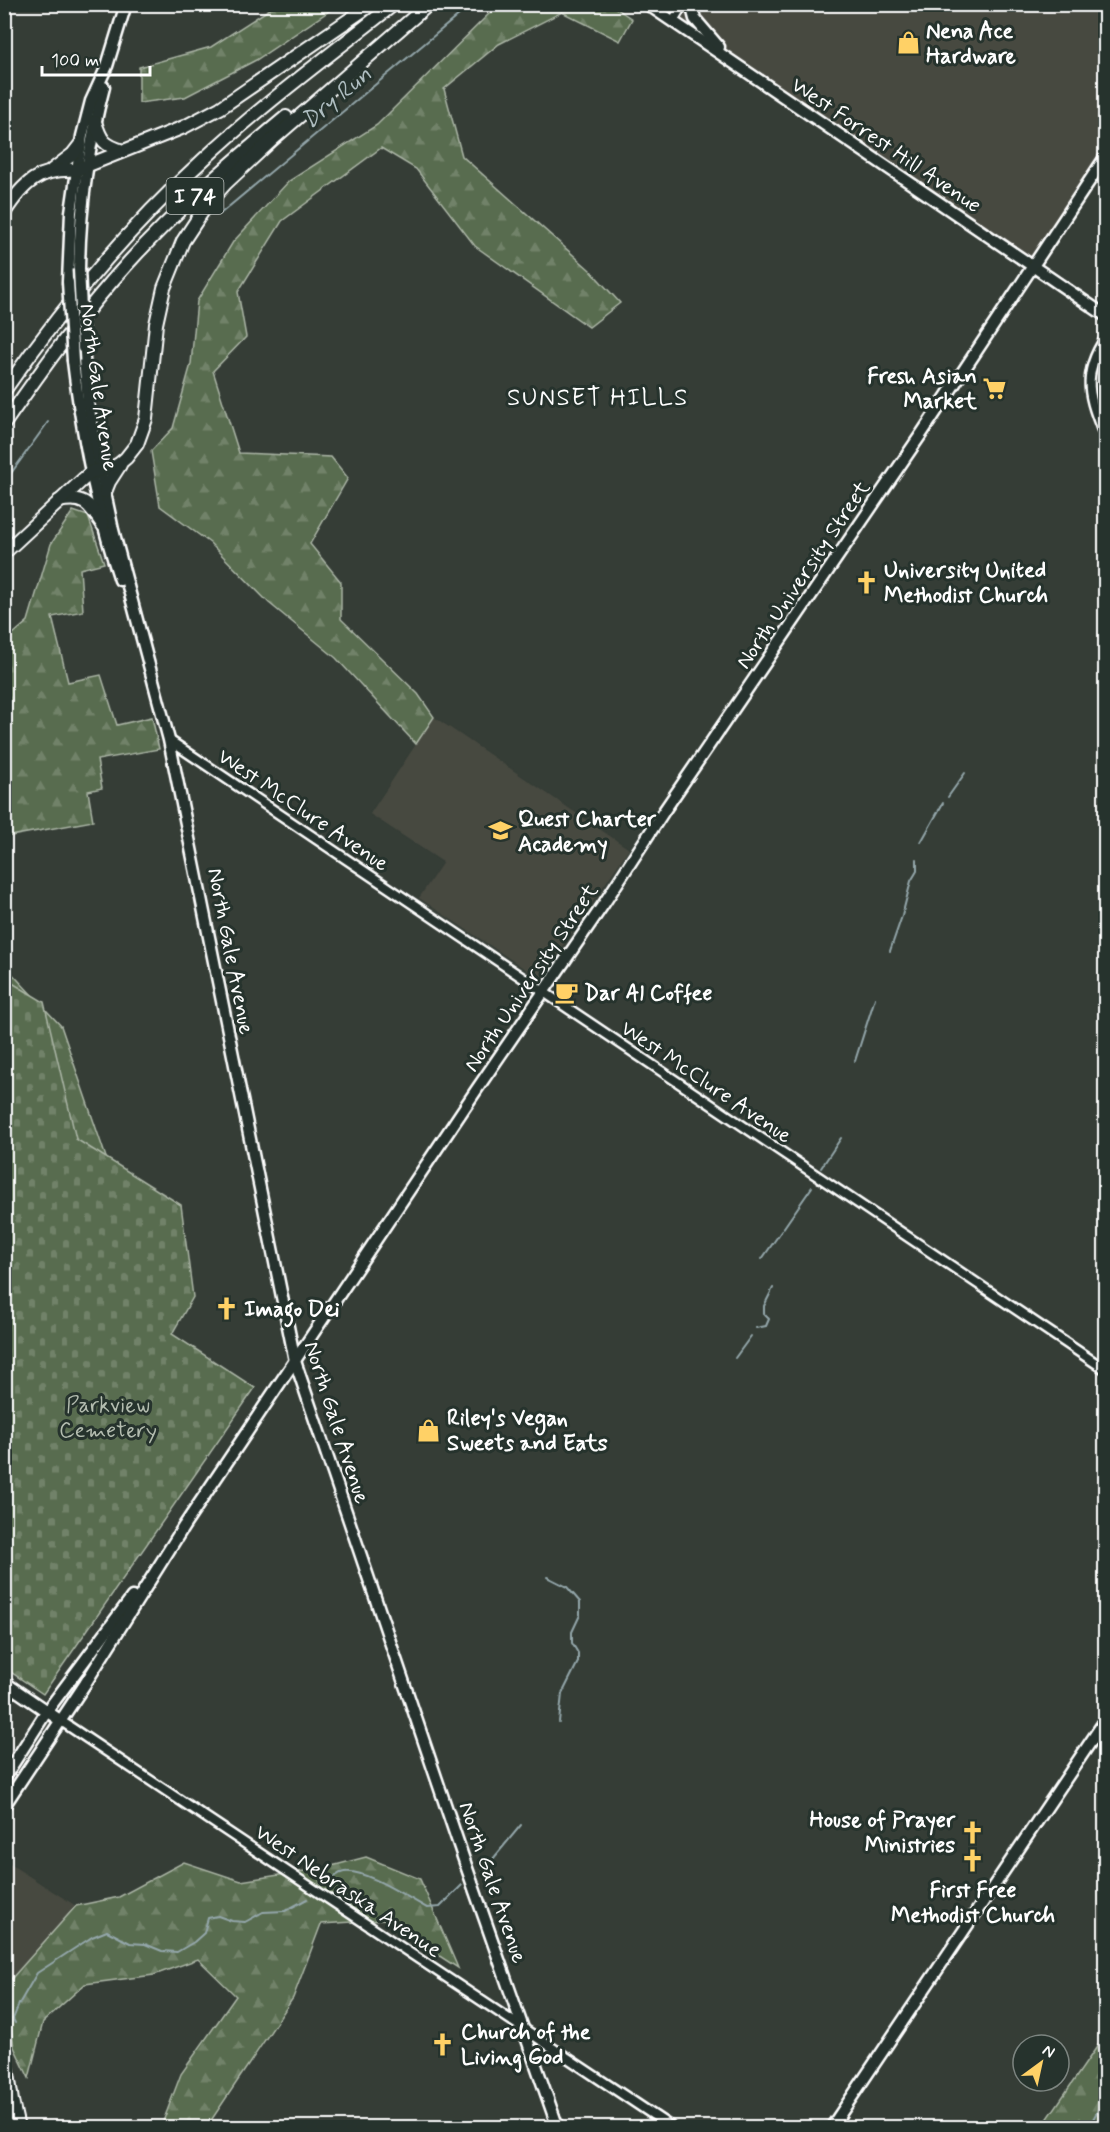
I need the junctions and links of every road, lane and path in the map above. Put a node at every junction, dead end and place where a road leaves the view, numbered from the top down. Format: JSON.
{"nodes":[{"id":1,"x":126,"y":4,"type":"edge"},
{"id":2,"x":372,"y":4,"type":"edge"},
{"id":3,"x":394,"y":4,"type":"edge"},
{"id":4,"x":424,"y":4,"type":"edge"},
{"id":5,"x":429,"y":4,"type":"edge"},
{"id":6,"x":647,"y":4,"type":"edge"},
{"id":7,"x":683,"y":4,"type":"edge"},
{"id":8,"x":691,"y":4,"type":"edge"},
{"id":9,"x":672,"y":21,"type":"junction"},
{"id":10,"x":107,"y":66,"type":"junction"},
{"id":11,"x":738,"y":66,"type":"junction"},
{"id":12,"x":95,"y":122,"type":"junction"},
{"id":13,"x":80,"y":145,"type":"junction"},
{"id":14,"x":123,"y":151,"type":"junction"},
{"id":15,"x":1106,"y":156,"type":"edge"},
{"id":16,"x":82,"y":168,"type":"junction"},
{"id":17,"x":52,"y":170,"type":"junction"},
{"id":18,"x":4,"y":213,"type":"edge"},
{"id":19,"x":1033,"y":268,"type":"junction"},
{"id":20,"x":1106,"y":316,"type":"edge"},
{"id":21,"x":1106,"y":337,"type":"edge"},
{"id":22,"x":4,"y":391,"type":"edge"},
{"id":23,"x":4,"y":424,"type":"edge"},
{"id":24,"x":1106,"y":440,"type":"edge"},
{"id":25,"x":126,"y":458,"type":"junction"},
{"id":26,"x":96,"y":471,"type":"junction"},
{"id":27,"x":105,"y":492,"type":"junction"},
{"id":28,"x":59,"y":501,"type":"junction"},
{"id":29,"x":103,"y":525,"type":"junction"},
{"id":30,"x":4,"y":553,"type":"edge"},
{"id":31,"x":152,"y":673,"type":"junction"},
{"id":32,"x":169,"y":740,"type":"junction"},
{"id":33,"x":543,"y":993,"type":"junction"},
{"id":34,"x":295,"y":1361,"type":"junction"},
{"id":35,"x":1106,"y":1370,"type":"edge"},
{"id":36,"x":167,"y":1551,"type":"junction"},
{"id":37,"x":4,"y":1682,"type":"edge"},
{"id":38,"x":47,"y":1711,"type":"junction"},
{"id":39,"x":1106,"y":1719,"type":"edge"},
{"id":40,"x":61,"y":1721,"type":"junction"},
{"id":41,"x":4,"y":1778,"type":"edge"},
{"id":42,"x":4,"y":1806,"type":"edge"},
{"id":43,"x":526,"y":2031,"type":"junction"},
{"id":44,"x":4,"y":2046,"type":"edge"},
{"id":45,"x":18,"y":2127,"type":"edge"},
{"id":46,"x":558,"y":2127,"type":"edge"},
{"id":47,"x":673,"y":2127,"type":"edge"},
{"id":48,"x":831,"y":2127,"type":"edge"}],
"edges":[{"from":1,"to":10,"type":"main road","name":"North Gale Avenue"},
{"from":2,"to":14,"type":"highway"},
{"from":3,"to":22,"type":"highway","number":"I 74"},
{"from":4,"to":23,"type":"highway","number":"I 74"},
{"from":5,"to":25,"type":"highway"},
{"from":6,"to":9,"type":"main road","name":"West Forrest Hill Avenue"},
{"from":7,"to":9,"type":"street"},
{"from":8,"to":11,"type":"main road"},
{"from":9,"to":11,"type":"main road","name":"West Forrest Hill Avenue"},
{"from":10,"to":12,"type":"main road","name":"North Gale Avenue"},
{"from":10,"to":13,"type":"main road","name":"North Gale Avenue"},
{"from":11,"to":19,"type":"main road","name":"West Forrest Hill Avenue"},
{"from":12,"to":14,"type":"highway"},
{"from":12,"to":16,"type":"main road","name":"North Gale Avenue"},
{"from":13,"to":16,"type":"main road","name":"North Gale Avenue"},
{"from":13,"to":17,"type":"highway"},
{"from":14,"to":16,"type":"highway"},
{"from":15,"to":19,"type":"main road","name":"North University Street"},
{"from":16,"to":17,"type":"highway"},
{"from":16,"to":26,"type":"main road","name":"North Gale Avenue","bridge":true},
{"from":16,"to":26,"type":"main road","name":"North Gale Avenue","bridge":true},
{"from":17,"to":18,"type":"highway"},
{"from":19,"to":20,"type":"main road","name":"West Forrest Hill Avenue"},
{"from":19,"to":33,"type":"main road","name":"North University Street"},
{"from":21,"to":24,"type":"street"},
{"from":25,"to":26,"type":"highway"},
{"from":25,"to":27,"type":"highway"},
{"from":26,"to":27,"type":"main road","name":"North Gale Avenue"},
{"from":26,"to":28,"type":"highway"},
{"from":26,"to":29,"type":"main road","name":"North Gale Avenue"},
{"from":27,"to":31,"type":"main road","name":"North Gale Avenue"},
{"from":28,"to":29,"type":"highway"},
{"from":28,"to":30,"type":"highway"},
{"from":29,"to":31,"type":"main road","name":"North Gale Avenue"},
{"from":31,"to":32,"type":"main road","name":"North Gale Avenue"},
{"from":32,"to":33,"type":"street","name":"West McClure Avenue"},
{"from":32,"to":34,"type":"main road","name":"North Gale Avenue"},
{"from":33,"to":34,"type":"main road","name":"North University Street"},
{"from":33,"to":35,"type":"street","name":"West McClure Avenue"},
{"from":34,"to":36,"type":"main road","name":"North University Street"},
{"from":34,"to":43,"type":"main road","name":"North Gale Avenue"},
{"from":36,"to":38,"type":"main road","name":"North University Street"},
{"from":36,"to":40,"type":"main road","name":"North University Street"},
{"from":37,"to":38,"type":"main road","name":"West Nebraska Avenue"},
{"from":38,"to":40,"type":"main road","name":"West Nebraska Avenue"},
{"from":38,"to":41,"type":"main road","name":"North University Street"},
{"from":39,"to":48,"type":"main road"},
{"from":40,"to":42,"type":"main road","name":"North University Street"},
{"from":40,"to":43,"type":"street","name":"West Nebraska Avenue"},
{"from":43,"to":46,"type":"main road","name":"North Gale Avenue"},
{"from":43,"to":47,"type":"street","name":"West Nebraska Avenue"},
{"from":44,"to":45,"type":"highway"}]}
